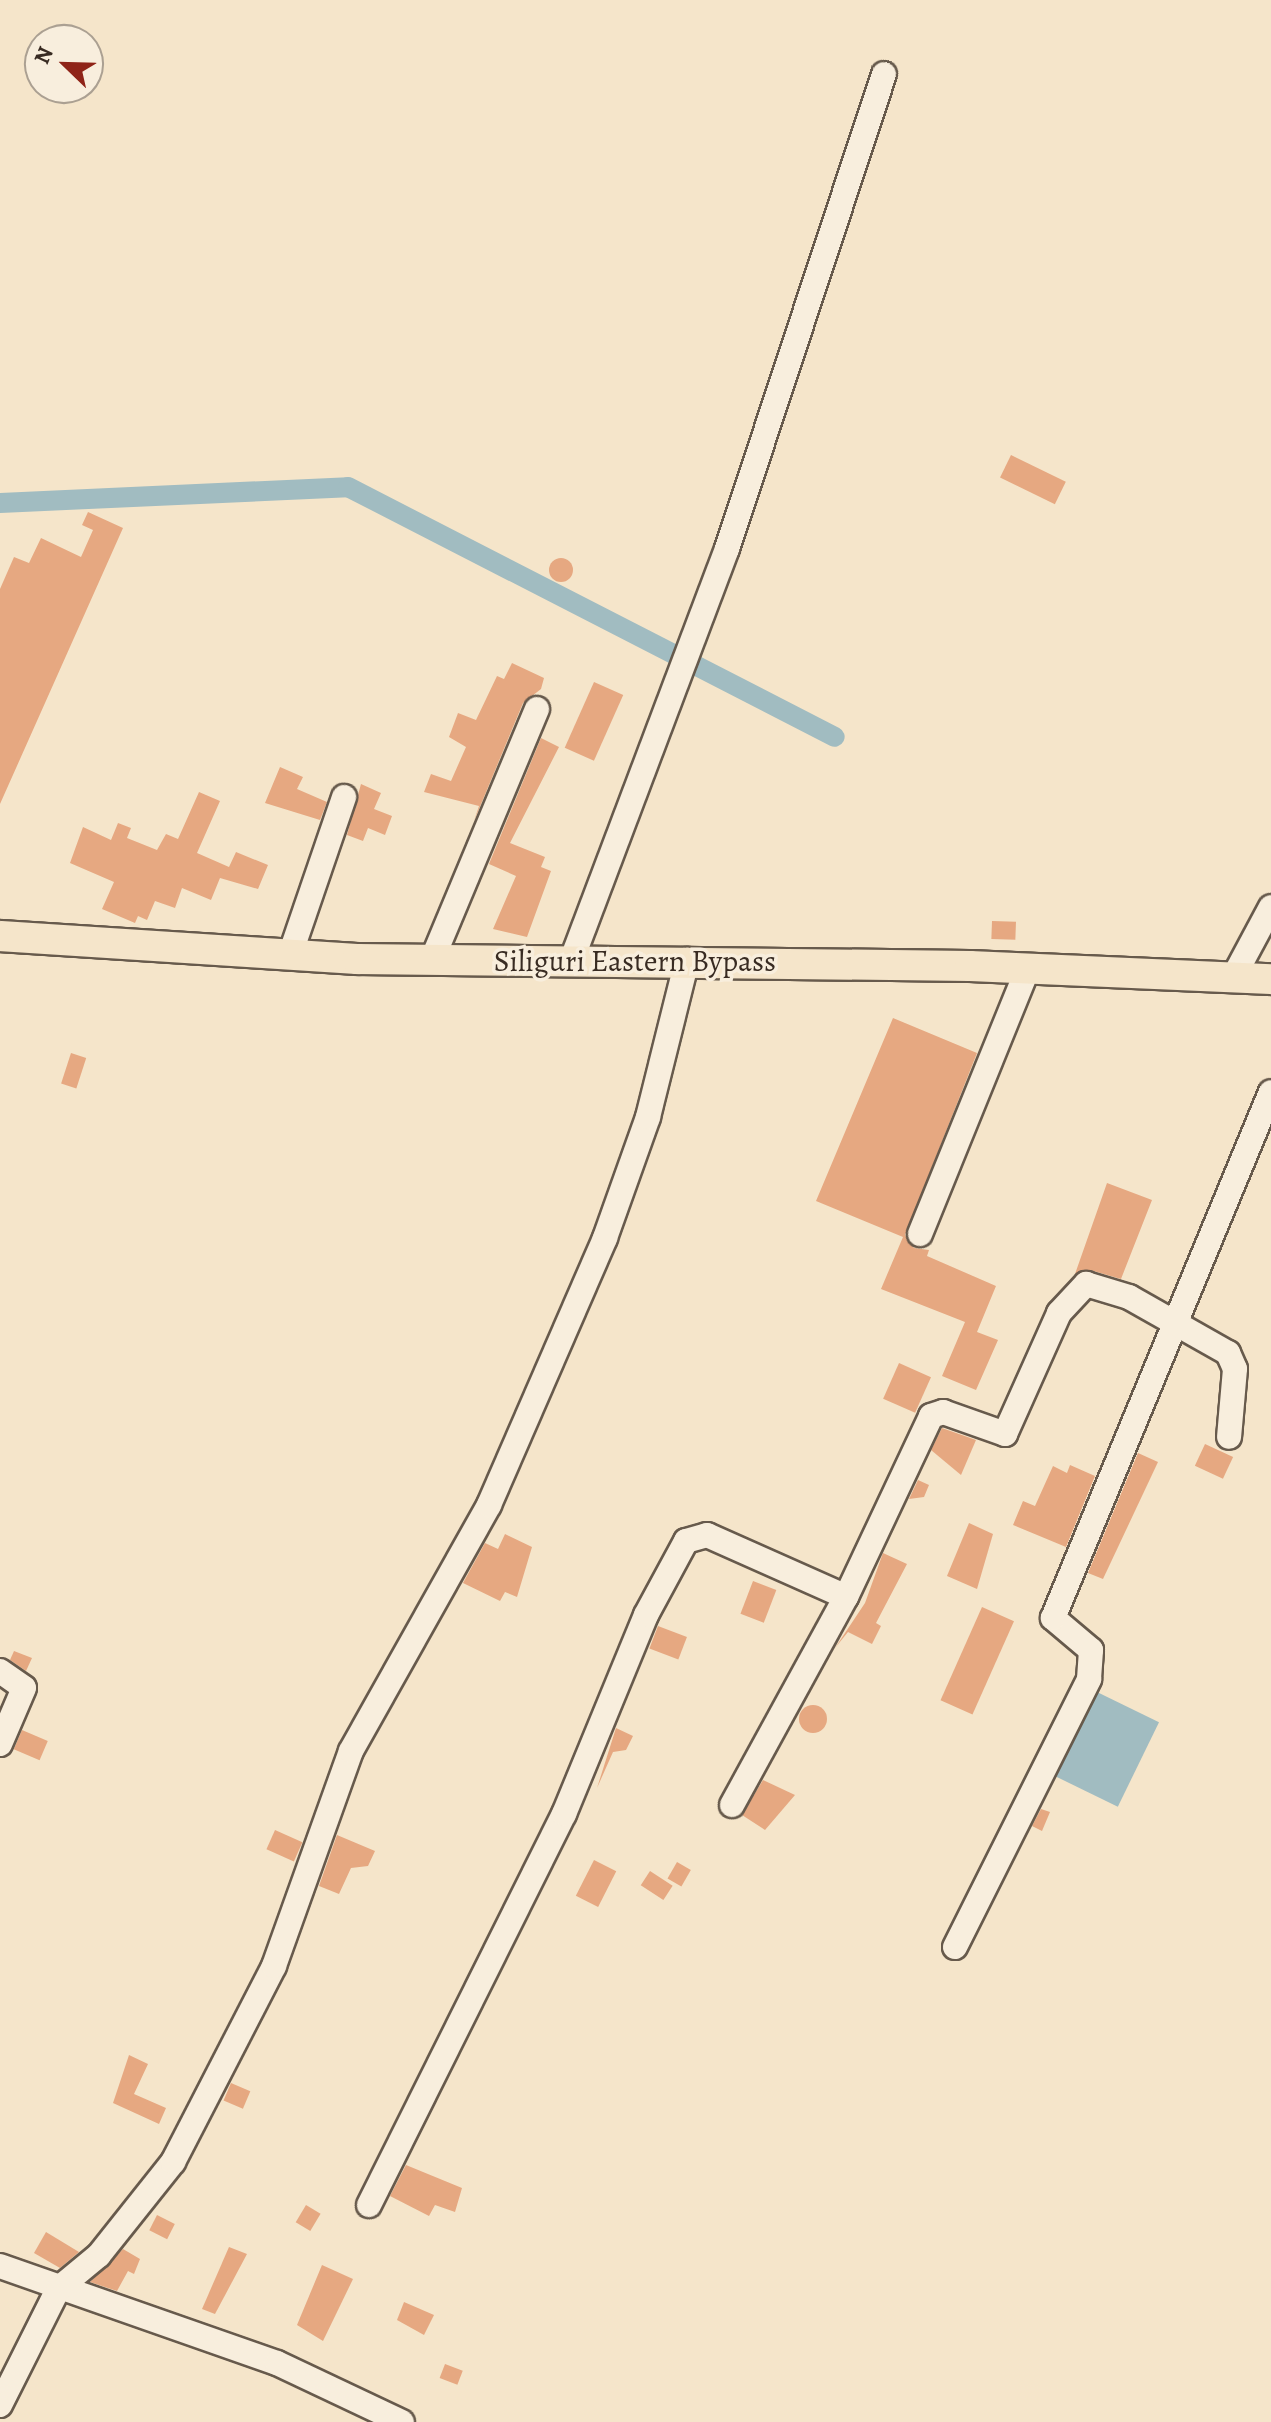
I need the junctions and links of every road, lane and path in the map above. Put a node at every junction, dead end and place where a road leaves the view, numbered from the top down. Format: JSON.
{"nodes":[{"id":1,"x":884,"y":74,"type":"dead end"},
{"id":2,"x":537,"y":709,"type":"dead end"},
{"id":3,"x":344,"y":797,"type":"dead end"},
{"id":4,"x":1271,"y":907,"type":"edge"},
{"id":5,"x":0,"y":936,"type":"edge"},
{"id":6,"x":290,"y":955,"type":"junction"},
{"id":7,"x":572,"y":959,"type":"junction"},
{"id":8,"x":432,"y":960,"type":"junction"},
{"id":9,"x":687,"y":960,"type":"junction"},
{"id":10,"x":1028,"y":968,"type":"junction"},
{"id":11,"x":1234,"y":976,"type":"junction"},
{"id":12,"x":1271,"y":979,"type":"edge"},
{"id":13,"x":1271,"y":1092,"type":"edge"},
{"id":14,"x":920,"y":1234,"type":"dead end"},
{"id":15,"x":1178,"y":1321,"type":"junction"},
{"id":16,"x":1229,"y":1437,"type":"dead end"},
{"id":17,"x":846,"y":1597,"type":"junction"},
{"id":18,"x":0,"y":1671,"type":"edge"},
{"id":19,"x":0,"y":1744,"type":"edge"},
{"id":20,"x":732,"y":1805,"type":"dead end"},
{"id":21,"x":955,"y":1947,"type":"dead end"},
{"id":22,"x":369,"y":2205,"type":"dead end"},
{"id":23,"x":0,"y":2266,"type":"edge"},
{"id":24,"x":58,"y":2289,"type":"junction"},
{"id":25,"x":0,"y":2405,"type":"edge"},
{"id":26,"x":402,"y":2422,"type":"edge"}],
"edges":[{"from":1,"to":7,"type":"street"},
{"from":2,"to":8,"type":"street"},
{"from":3,"to":6,"type":"street"},
{"from":4,"to":11,"type":"street"},
{"from":5,"to":6,"type":"main road","name":"Siliguri Eastern Bypass"},
{"from":6,"to":8,"type":"main road","name":"Siliguri Eastern Bypass"},
{"from":7,"to":8,"type":"main road","name":"Siliguri Eastern Bypass"},
{"from":7,"to":9,"type":"main road","name":"Siliguri Eastern Bypass"},
{"from":9,"to":10,"type":"main road","name":"Siliguri Eastern Bypass"},
{"from":9,"to":24,"type":"street"},
{"from":10,"to":11,"type":"main road","name":"Siliguri Eastern Bypass"},
{"from":10,"to":14,"type":"street"},
{"from":11,"to":12,"type":"main road","name":"Siliguri Eastern Bypass"},
{"from":13,"to":15,"type":"street"},
{"from":15,"to":16,"type":"street"},
{"from":15,"to":17,"type":"street"},
{"from":15,"to":21,"type":"street"},
{"from":17,"to":20,"type":"street"},
{"from":17,"to":22,"type":"street"},
{"from":18,"to":19,"type":"street"},
{"from":23,"to":24,"type":"street"},
{"from":24,"to":25,"type":"street"},
{"from":24,"to":26,"type":"street"}]}
